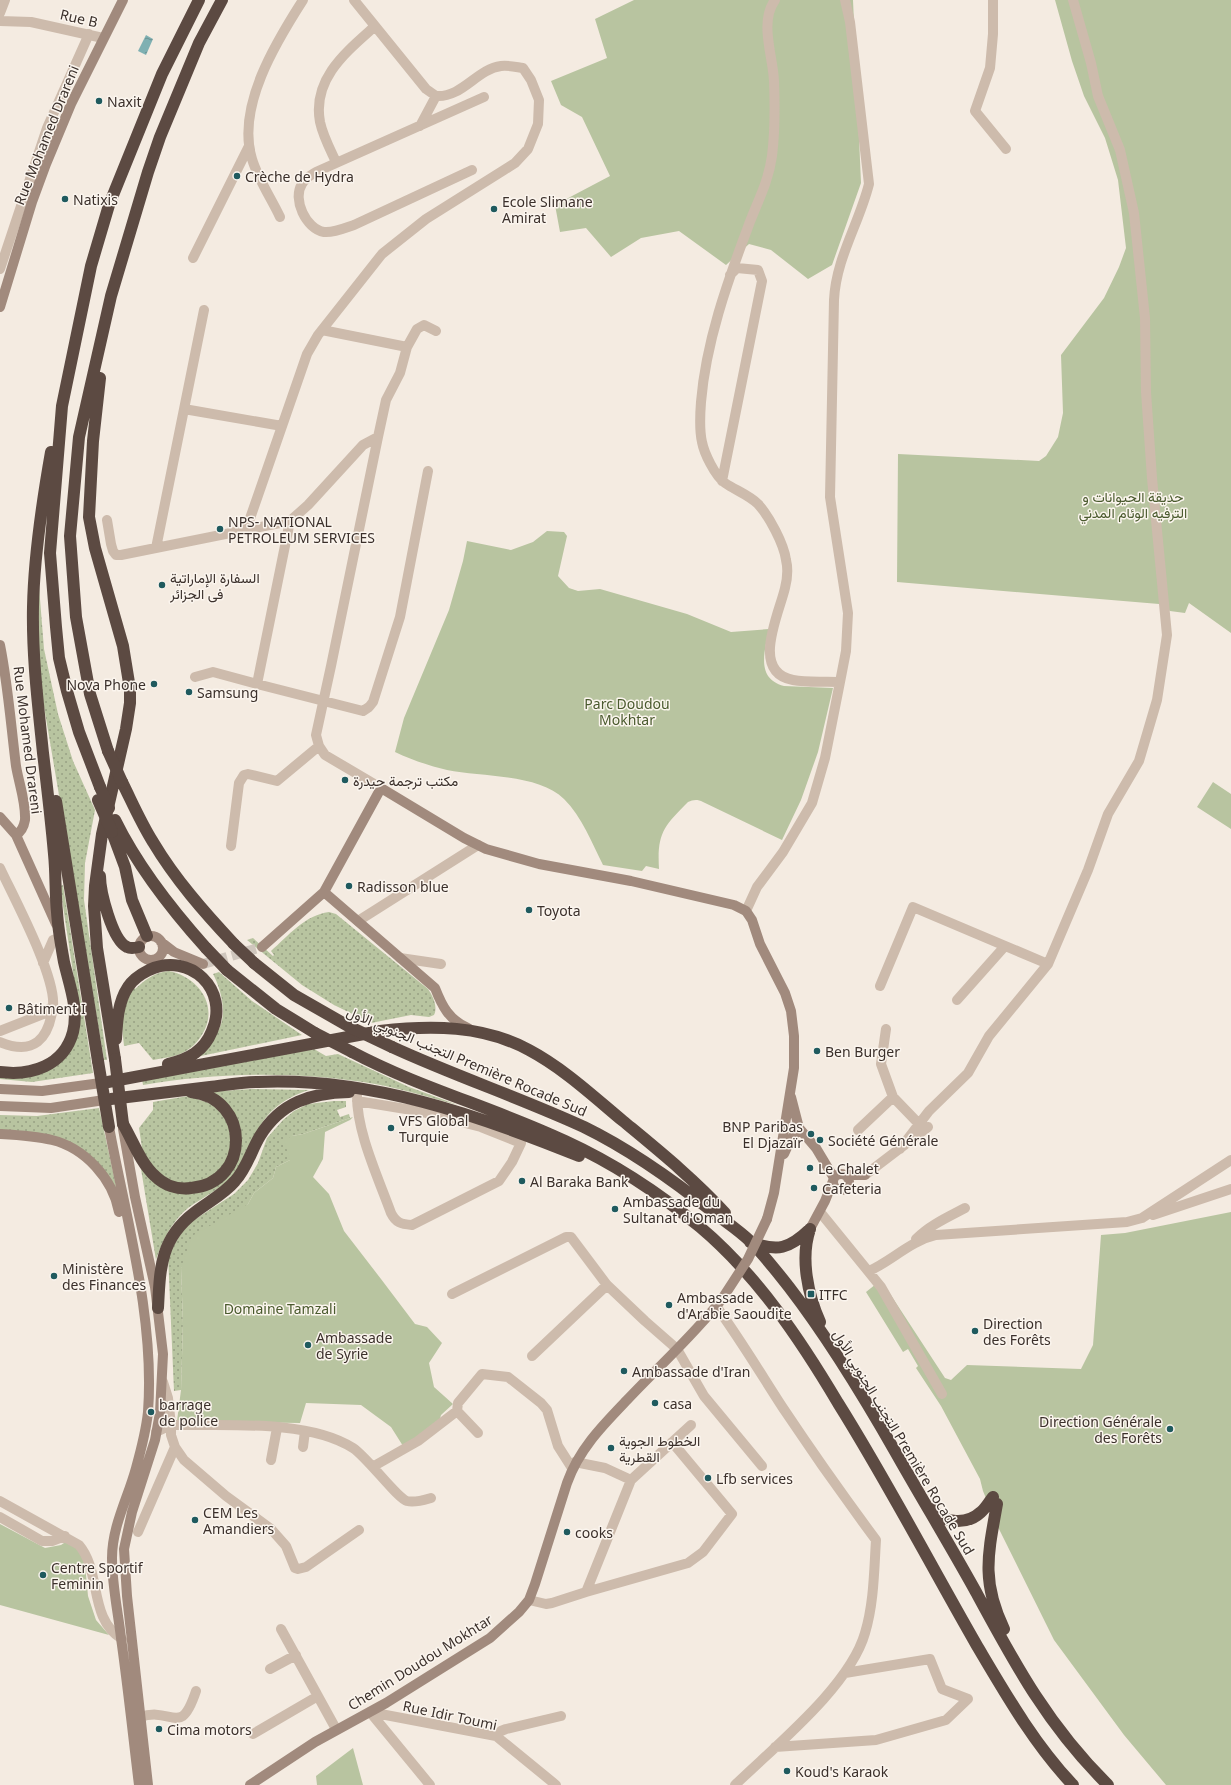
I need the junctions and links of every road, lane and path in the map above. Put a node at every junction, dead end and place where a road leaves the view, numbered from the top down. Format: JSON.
{"nodes":[{"id":1,"x":5,"y":0,"type":"edge"},
{"id":2,"x":123,"y":0,"type":"edge"},
{"id":3,"x":199,"y":0,"type":"edge"},
{"id":4,"x":222,"y":0,"type":"edge"},
{"id":5,"x":303,"y":0,"type":"edge"},
{"id":6,"x":354,"y":0,"type":"edge"},
{"id":7,"x":775,"y":0,"type":"edge"},
{"id":8,"x":845,"y":0,"type":"edge"},
{"id":9,"x":993,"y":0,"type":"edge"},
{"id":10,"x":1073,"y":0,"type":"edge"},
{"id":11,"x":0,"y":13,"type":"edge"},
{"id":12,"x":0,"y":22,"type":"edge"},
{"id":13,"x":374,"y":27,"type":"junction"},
{"id":14,"x":89,"y":34,"type":"junction"},
{"id":15,"x":103,"y":38,"type":"junction"},
{"id":16,"x":436,"y":96,"type":"junction"},
{"id":17,"x":484,"y":97,"type":"dead end"},
{"id":18,"x":420,"y":126,"type":"junction"},
{"id":19,"x":249,"y":146,"type":"junction"},
{"id":20,"x":1006,"y":149,"type":"dead end"},
{"id":21,"x":336,"y":162,"type":"junction"},
{"id":22,"x":472,"y":170,"type":"dead end"},
{"id":23,"x":280,"y":217,"type":"dead end"},
{"id":24,"x":193,"y":258,"type":"dead end"},
{"id":25,"x":0,"y":269,"type":"edge"},
{"id":26,"x":730,"y":275,"type":"junction"},
{"id":27,"x":0,"y":307,"type":"edge"},
{"id":28,"x":204,"y":310,"type":"dead end"},
{"id":29,"x":108,"y":313,"type":"junction"},
{"id":30,"x":322,"y":330,"type":"junction"},
{"id":31,"x":436,"y":331,"type":"dead end"},
{"id":32,"x":407,"y":347,"type":"junction"},
{"id":33,"x":62,"y":406,"type":"junction"},
{"id":34,"x":184,"y":409,"type":"junction"},
{"id":35,"x":282,"y":426,"type":"junction"},
{"id":36,"x":378,"y":437,"type":"junction"},
{"id":37,"x":428,"y":470,"type":"dead end"},
{"id":38,"x":722,"y":481,"type":"junction"},
{"id":39,"x":108,"y":520,"type":"dead end"},
{"id":40,"x":290,"y":521,"type":"junction"},
{"id":41,"x":246,"y":530,"type":"junction"},
{"id":42,"x":156,"y":548,"type":"junction"},
{"id":43,"x":0,"y":645,"type":"edge"},
{"id":44,"x":59,"y":658,"type":"junction"},
{"id":45,"x":195,"y":677,"type":"dead end"},
{"id":46,"x":840,"y":682,"type":"junction"},
{"id":47,"x":257,"y":684,"type":"junction"},
{"id":48,"x":324,"y":701,"type":"junction"},
{"id":49,"x":38,"y":703,"type":"junction"},
{"id":50,"x":319,"y":746,"type":"junction"},
{"id":51,"x":381,"y":788,"type":"junction"},
{"id":52,"x":0,"y":817,"type":"edge"},
{"id":53,"x":16,"y":835,"type":"junction"},
{"id":54,"x":478,"y":845,"type":"junction"},
{"id":55,"x":231,"y":846,"type":"dead end"},
{"id":56,"x":100,"y":847,"type":"junction"},
{"id":57,"x":0,"y":868,"type":"edge"},
{"id":58,"x":324,"y":892,"type":"junction"},
{"id":59,"x":746,"y":911,"type":"junction"},
{"id":60,"x":358,"y":921,"type":"junction"},
{"id":61,"x":59,"y":933,"type":"junction"},
{"id":62,"x":147,"y":936,"type":"junction"},
{"id":63,"x":161,"y":942,"type":"junction"},
{"id":64,"x":1005,"y":946,"type":"junction"},
{"id":65,"x":139,"y":947,"type":"junction"},
{"id":66,"x":262,"y":947,"type":"tunnel mouth"},
{"id":67,"x":400,"y":958,"type":"junction"},
{"id":68,"x":156,"y":963,"type":"junction"},
{"id":69,"x":43,"y":964,"type":"junction"},
{"id":70,"x":442,"y":964,"type":"dead end"},
{"id":71,"x":1048,"y":964,"type":"junction"},
{"id":72,"x":182,"y":965,"type":"junction"},
{"id":73,"x":880,"y":986,"type":"dead end"},
{"id":74,"x":957,"y":1000,"type":"dead end"},
{"id":75,"x":53,"y":1006,"type":"junction"},
{"id":76,"x":886,"y":1029,"type":"dead end"},
{"id":77,"x":1,"y":1032,"type":"edge"},
{"id":78,"x":483,"y":1033,"type":"junction"},
{"id":79,"x":0,"y":1042,"type":"edge"},
{"id":80,"x":115,"y":1058,"type":"junction"},
{"id":81,"x":0,"y":1072,"type":"edge"},
{"id":82,"x":108,"y":1082,"type":"junction"},
{"id":83,"x":0,"y":1088,"type":"edge"},
{"id":84,"x":790,"y":1094,"type":"junction"},
{"id":85,"x":357,"y":1097,"type":"junction"},
{"id":86,"x":892,"y":1097,"type":"junction"},
{"id":87,"x":110,"y":1099,"type":"junction"},
{"id":88,"x":415,"y":1100,"type":"junction"},
{"id":89,"x":0,"y":1106,"type":"edge"},
{"id":90,"x":122,"y":1124,"type":"junction"},
{"id":91,"x":924,"y":1126,"type":"junction"},
{"id":92,"x":109,"y":1127,"type":"joint"},
{"id":93,"x":799,"y":1128,"type":"junction"},
{"id":94,"x":858,"y":1130,"type":"dead end"},
{"id":95,"x":0,"y":1134,"type":"edge"},
{"id":96,"x":1231,"y":1160,"type":"edge"},
{"id":97,"x":779,"y":1168,"type":"junction"},
{"id":98,"x":841,"y":1180,"type":"junction"},
{"id":99,"x":636,"y":1181,"type":"junction"},
{"id":100,"x":1231,"y":1189,"type":"edge"},
{"id":101,"x":965,"y":1208,"type":"dead end"},
{"id":102,"x":820,"y":1212,"type":"junction"},
{"id":103,"x":1142,"y":1218,"type":"junction"},
{"id":104,"x":810,"y":1229,"type":"junction"},
{"id":105,"x":750,"y":1242,"type":"junction"},
{"id":106,"x":911,"y":1244,"type":"junction"},
{"id":107,"x":869,"y":1271,"type":"junction"},
{"id":108,"x":608,"y":1285,"type":"junction"},
{"id":109,"x":452,"y":1294,"type":"dead end"},
{"id":110,"x":719,"y":1303,"type":"junction"},
{"id":111,"x":158,"y":1308,"type":"junction"},
{"id":112,"x":143,"y":1309,"type":"junction"},
{"id":113,"x":677,"y":1349,"type":"junction"},
{"id":114,"x":836,"y":1354,"type":"junction"},
{"id":115,"x":532,"y":1356,"type":"dead end"},
{"id":116,"x":163,"y":1382,"type":"junction"},
{"id":117,"x":942,"y":1394,"type":"dead end"},
{"id":118,"x":457,"y":1411,"type":"junction"},
{"id":119,"x":691,"y":1425,"type":"dead end"},
{"id":120,"x":172,"y":1426,"type":"junction"},
{"id":121,"x":277,"y":1428,"type":"junction"},
{"id":122,"x":305,"y":1431,"type":"junction"},
{"id":123,"x":156,"y":1432,"type":"junction"},
{"id":124,"x":478,"y":1433,"type":"dead end"},
{"id":125,"x":672,"y":1442,"type":"junction"},
{"id":126,"x":303,"y":1446,"type":"dead end"},
{"id":127,"x":175,"y":1447,"type":"junction"},
{"id":128,"x":271,"y":1460,"type":"dead end"},
{"id":129,"x":573,"y":1465,"type":"junction"},
{"id":130,"x":374,"y":1466,"type":"junction"},
{"id":131,"x":762,"y":1466,"type":"dead end"},
{"id":132,"x":631,"y":1480,"type":"junction"},
{"id":133,"x":912,"y":1481,"type":"junction"},
{"id":134,"x":431,"y":1498,"type":"dead end"},
{"id":135,"x":0,"y":1501,"type":"edge"},
{"id":136,"x":0,"y":1517,"type":"edge"},
{"id":137,"x":360,"y":1530,"type":"dead end"},
{"id":138,"x":138,"y":1532,"type":"dead end"},
{"id":139,"x":64,"y":1536,"type":"junction"},
{"id":140,"x":586,"y":1592,"type":"junction"},
{"id":141,"x":529,"y":1600,"type":"junction"},
{"id":142,"x":281,"y":1629,"type":"dead end"},
{"id":143,"x":122,"y":1639,"type":"junction"},
{"id":144,"x":296,"y":1655,"type":"junction"},
{"id":145,"x":270,"y":1669,"type":"dead end"},
{"id":146,"x":845,"y":1673,"type":"junction"},
{"id":147,"x":196,"y":1691,"type":"dead end"},
{"id":148,"x":318,"y":1696,"type":"junction"},
{"id":149,"x":1036,"y":1697,"type":"junction"},
{"id":150,"x":370,"y":1712,"type":"junction"},
{"id":151,"x":561,"y":1716,"type":"dead end"},
{"id":152,"x":140,"y":1717,"type":"junction"},
{"id":153,"x":336,"y":1729,"type":"junction"},
{"id":154,"x":252,"y":1734,"type":"dead end"},
{"id":155,"x":496,"y":1736,"type":"junction"},
{"id":156,"x":775,"y":1747,"type":"junction"},
{"id":157,"x":139,"y":1785,"type":"edge"},
{"id":158,"x":148,"y":1785,"type":"edge"},
{"id":159,"x":250,"y":1785,"type":"edge"},
{"id":160,"x":430,"y":1785,"type":"edge"},
{"id":161,"x":556,"y":1785,"type":"edge"},
{"id":162,"x":735,"y":1785,"type":"edge"},
{"id":163,"x":1073,"y":1785,"type":"edge"},
{"id":164,"x":1108,"y":1785,"type":"edge"}],
"edges":[{"from":1,"to":11,"type":"street"},
{"from":2,"to":15,"type":"street","name":"Rue Mohamed Drareni"},
{"from":3,"to":33,"type":"highway"},
{"from":4,"to":29,"type":"highway","name":"التجنب الجنوبي الأول Première Rocade Sud"},
{"from":5,"to":19,"type":"street"},
{"from":6,"to":13,"type":"street"},
{"from":7,"to":26,"type":"street"},
{"from":8,"to":46,"type":"street"},
{"from":9,"to":20,"type":"street"},
{"from":10,"to":71,"type":"street"},
{"from":12,"to":14,"type":"street","name":"Rue B"},
{"from":13,"to":16,"type":"street"},
{"from":13,"to":21,"type":"street"},
{"from":14,"to":15,"type":"street","name":"Rue B"},
{"from":14,"to":25,"type":"street"},
{"from":15,"to":27,"type":"street","name":"Rue Mohamed Drareni"},
{"from":16,"to":18,"type":"street"},
{"from":16,"to":30,"type":"street"},
{"from":17,"to":18,"type":"street"},
{"from":18,"to":21,"type":"street"},
{"from":19,"to":23,"type":"street"},
{"from":19,"to":24,"type":"street"},
{"from":21,"to":22,"type":"street"},
{"from":26,"to":38,"type":"street"},
{"from":26,"to":38,"type":"street"},
{"from":28,"to":34,"type":"street"},
{"from":29,"to":56,"type":"highway"},
{"from":29,"to":105,"type":"highway","name":"التجنب الجنوبي الأول Première Rocade Sud","bridge":true},
{"from":30,"to":32,"type":"street"},
{"from":30,"to":35,"type":"street"},
{"from":31,"to":32,"type":"street"},
{"from":32,"to":36,"type":"street"},
{"from":33,"to":44,"type":"highway"},
{"from":33,"to":49,"type":"highway"},
{"from":34,"to":35,"type":"street"},
{"from":34,"to":42,"type":"street"},
{"from":35,"to":41,"type":"street"},
{"from":36,"to":40,"type":"street"},
{"from":36,"to":48,"type":"street"},
{"from":37,"to":48,"type":"street"},
{"from":38,"to":46,"type":"street"},
{"from":39,"to":42,"type":"street"},
{"from":40,"to":41,"type":"street"},
{"from":40,"to":47,"type":"street"},
{"from":41,"to":42,"type":"street"},
{"from":43,"to":53,"type":"street","name":"Rue Mohamed Drareni"},
{"from":44,"to":62,"type":"highway","bridge":true},
{"from":44,"to":99,"type":"highway","bridge":true},
{"from":45,"to":47,"type":"street"},
{"from":46,"to":59,"type":"street"},
{"from":47,"to":48,"type":"street"},
{"from":48,"to":50,"type":"street"},
{"from":49,"to":61,"type":"highway"},
{"from":49,"to":92,"type":"highway","bridge":true},
{"from":50,"to":51,"type":"street"},
{"from":50,"to":55,"type":"street"},
{"from":51,"to":54,"type":"street"},
{"from":51,"to":58,"type":"street"},
{"from":52,"to":53,"type":"street"},
{"from":53,"to":61,"type":"street"},
{"from":54,"to":59,"type":"street"},
{"from":54,"to":60,"type":"street"},
{"from":56,"to":65,"type":"highway"},
{"from":56,"to":80,"type":"highway"},
{"from":57,"to":69,"type":"street"},
{"from":58,"to":60,"type":"street"},
{"from":58,"to":66,"type":"street"},
{"from":59,"to":84,"type":"street","name":"Chemin Doudou Mokhtar"},
{"from":60,"to":67,"type":"street"},
{"from":61,"to":69,"type":"street"},
{"from":61,"to":81,"type":"highway"},
{"from":62,"to":63,"type":"street"},
{"from":62,"to":65,"type":"street"},
{"from":63,"to":68,"type":"street"},
{"from":63,"to":72,"type":"street"},
{"from":64,"to":71,"type":"street"},
{"from":64,"to":73,"type":"street"},
{"from":64,"to":74,"type":"street"},
{"from":65,"to":68,"type":"street"},
{"from":67,"to":70,"type":"street"},
{"from":67,"to":78,"type":"street"},
{"from":68,"to":72,"type":"highway"},
{"from":68,"to":80,"type":"highway"},
{"from":69,"to":75,"type":"street"},
{"from":71,"to":91,"type":"street"},
{"from":72,"to":82,"type":"highway"},
{"from":75,"to":77,"type":"street"},
{"from":75,"to":79,"type":"street"},
{"from":76,"to":86,"type":"street"},
{"from":78,"to":82,"type":"highway"},
{"from":78,"to":105,"type":"highway"},
{"from":80,"to":90,"type":"highway","bridge":true},
{"from":82,"to":83,"type":"street"},
{"from":84,"to":93,"type":"street"},
{"from":84,"to":97,"type":"street","name":"Chemin Doudou Mokhtar"},
{"from":85,"to":85,"type":"street"},
{"from":85,"to":88,"type":"highway"},
{"from":85,"to":111,"type":"highway"},
{"from":86,"to":91,"type":"street"},
{"from":86,"to":94,"type":"street"},
{"from":87,"to":88,"type":"highway"},
{"from":87,"to":89,"type":"street"},
{"from":87,"to":90,"type":"highway"},
{"from":88,"to":99,"type":"highway"},
{"from":90,"to":111,"type":"street"},
{"from":91,"to":98,"type":"street"},
{"from":92,"to":112,"type":"street"},
{"from":93,"to":97,"type":"street"},
{"from":93,"to":98,"type":"street"},
{"from":95,"to":112,"type":"street"},
{"from":96,"to":103,"type":"street"},
{"from":97,"to":110,"type":"street","name":"Chemin Doudou Mokhtar","bridge":true},
{"from":98,"to":102,"type":"street"},
{"from":99,"to":163,"type":"highway"},
{"from":100,"to":103,"type":"street"},
{"from":101,"to":106,"type":"street"},
{"from":102,"to":104,"type":"street"},
{"from":102,"to":107,"type":"street"},
{"from":103,"to":106,"type":"street"},
{"from":104,"to":105,"type":"highway"},
{"from":104,"to":114,"type":"highway"},
{"from":105,"to":114,"type":"highway","name":"التجنب الجنوبي الأول Première Rocade Sud"},
{"from":106,"to":107,"type":"street"},
{"from":107,"to":117,"type":"street"},
{"from":108,"to":109,"type":"street"},
{"from":108,"to":113,"type":"street"},
{"from":108,"to":115,"type":"street"},
{"from":110,"to":113,"type":"street","name":"Chemin Doudou Mokhtar"},
{"from":110,"to":146,"type":"street"},
{"from":111,"to":116,"type":"street"},
{"from":112,"to":143,"type":"street"},
{"from":113,"to":129,"type":"street","name":"Chemin Doudou Mokhtar"},
{"from":113,"to":131,"type":"street"},
{"from":114,"to":133,"type":"highway","name":"التجنب الجنوبي الأول Première Rocade Sud"},
{"from":116,"to":120,"type":"street"},
{"from":116,"to":123,"type":"street"},
{"from":118,"to":124,"type":"street"},
{"from":118,"to":129,"type":"street"},
{"from":118,"to":130,"type":"street"},
{"from":119,"to":125,"type":"street"},
{"from":120,"to":121,"type":"street"},
{"from":120,"to":123,"type":"street"},
{"from":120,"to":127,"type":"street"},
{"from":121,"to":122,"type":"street"},
{"from":121,"to":128,"type":"street"},
{"from":122,"to":126,"type":"street"},
{"from":122,"to":130,"type":"street"},
{"from":123,"to":152,"type":"street"},
{"from":125,"to":132,"type":"street"},
{"from":125,"to":140,"type":"street"},
{"from":127,"to":137,"type":"street"},
{"from":127,"to":138,"type":"street"},
{"from":129,"to":132,"type":"street"},
{"from":129,"to":141,"type":"street","name":"Chemin Doudou Mokhtar"},
{"from":130,"to":134,"type":"street"},
{"from":132,"to":140,"type":"street"},
{"from":133,"to":149,"type":"highway","name":"التجنب الجنوبي الأول Première Rocade Sud"},
{"from":133,"to":149,"type":"highway"},
{"from":135,"to":139,"type":"street"},
{"from":136,"to":139,"type":"street"},
{"from":139,"to":143,"type":"street"},
{"from":140,"to":141,"type":"street"},
{"from":141,"to":150,"type":"street","name":"Chemin Doudou Mokhtar"},
{"from":142,"to":144,"type":"street"},
{"from":143,"to":157,"type":"street"},
{"from":144,"to":145,"type":"street"},
{"from":144,"to":148,"type":"street"},
{"from":146,"to":156,"type":"street"},
{"from":146,"to":156,"type":"street"},
{"from":147,"to":152,"type":"street"},
{"from":148,"to":153,"type":"street"},
{"from":148,"to":154,"type":"street"},
{"from":149,"to":164,"type":"highway","name":"التجنب الجنوبي الأول Première Rocade Sud"},
{"from":150,"to":153,"type":"street","name":"Chemin Doudou Mokhtar"},
{"from":150,"to":155,"type":"street","name":"Rue Idir Toumi"},
{"from":150,"to":160,"type":"street"},
{"from":151,"to":155,"type":"street"},
{"from":152,"to":158,"type":"street"},
{"from":153,"to":159,"type":"street","name":"Chemin Doudou Mokhtar"},
{"from":155,"to":161,"type":"street","name":"Rue Idir Toumi"},
{"from":156,"to":162,"type":"street"}]}
